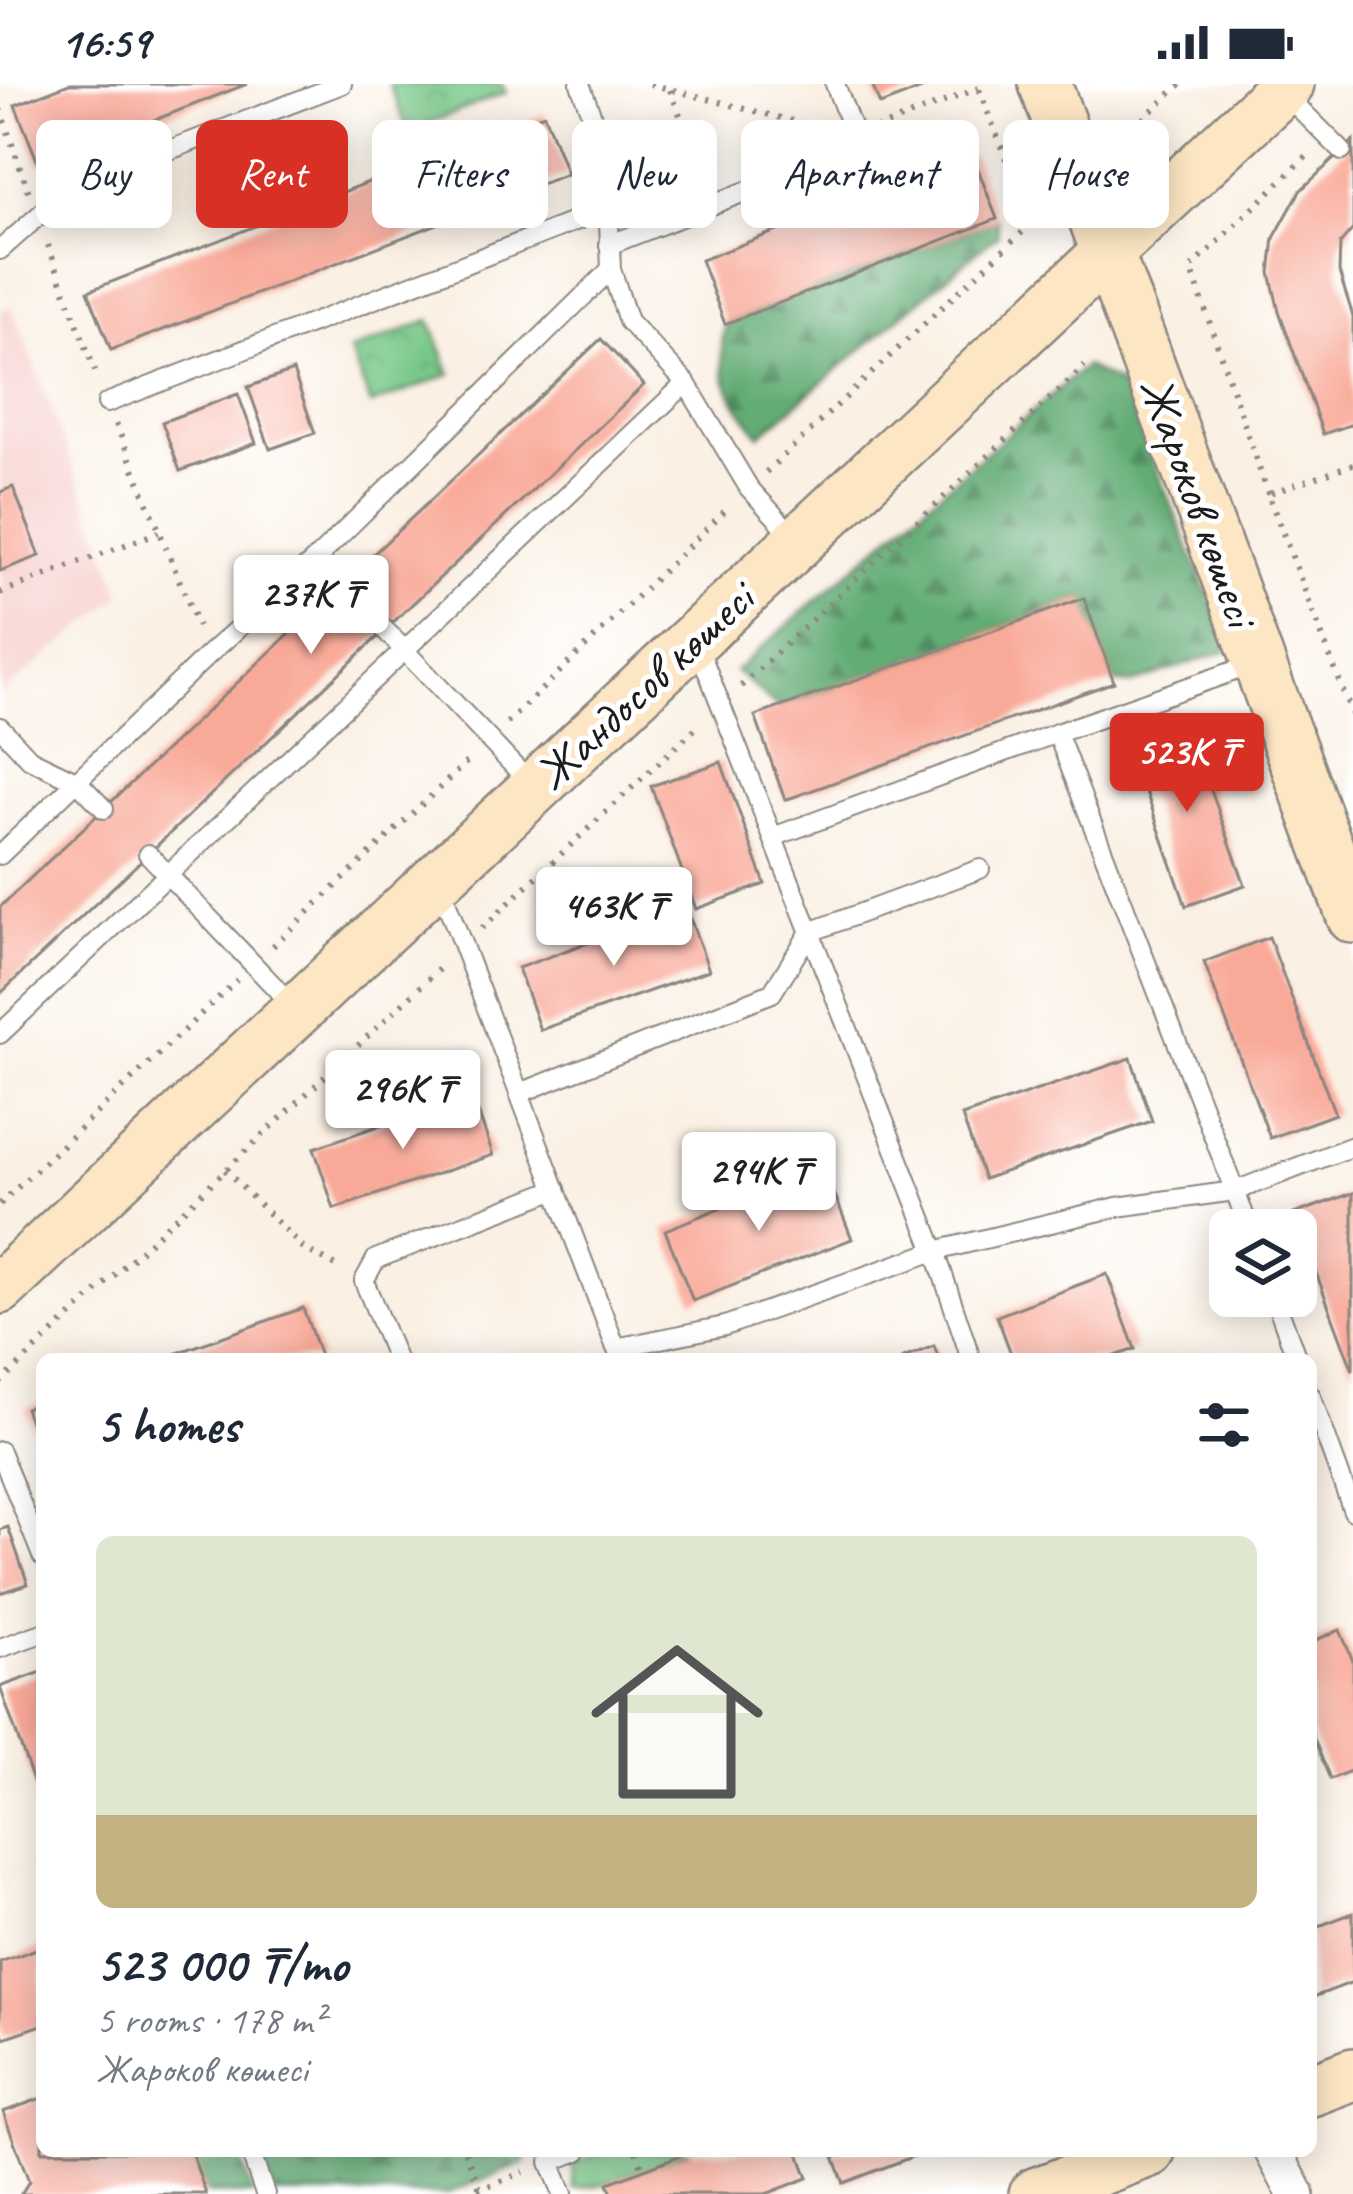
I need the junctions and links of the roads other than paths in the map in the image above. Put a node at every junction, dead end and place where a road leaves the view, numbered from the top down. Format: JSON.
{"nodes":[{"id":1,"x":342,"y":84,"type":"edge"},
{"id":2,"x":580,"y":84,"type":"edge"},
{"id":3,"x":835,"y":84,"type":"edge"},
{"id":4,"x":1045,"y":84,"type":"edge"},
{"id":5,"x":1285,"y":87,"type":"edge"},
{"id":6,"x":593,"y":120,"type":"edge"},
{"id":7,"x":1342,"y":151,"type":"dead end"},
{"id":8,"x":572,"y":222,"type":"edge"},
{"id":9,"x":609,"y":228,"type":"edge"},
{"id":10,"x":609,"y":245,"type":"junction"},
{"id":11,"x":0,"y":250,"type":"edge"},
{"id":12,"x":1107,"y":251,"type":"junction"},
{"id":13,"x":610,"y":269,"type":"junction"},
{"id":14,"x":686,"y":383,"type":"junction"},
{"id":15,"x":107,"y":403,"type":"dead end"},
{"id":16,"x":798,"y":541,"type":"junction"},
{"id":17,"x":317,"y":558,"type":"junction"},
{"id":18,"x":342,"y":584,"type":"dead end"},
{"id":19,"x":386,"y":630,"type":"dead end"},
{"id":20,"x":695,"y":638,"type":"junction"},
{"id":21,"x":405,"y":650,"type":"junction"},
{"id":22,"x":1258,"y":663,"type":"junction"},
{"id":23,"x":0,"y":727,"type":"edge"},
{"id":24,"x":1057,"y":733,"type":"junction"},
{"id":25,"x":77,"y":782,"type":"junction"},
{"id":26,"x":535,"y":788,"type":"junction"},
{"id":27,"x":104,"y":809,"type":"dead end"},
{"id":28,"x":772,"y":837,"type":"junction"},
{"id":29,"x":148,"y":854,"type":"dead end"},
{"id":30,"x":0,"y":855,"type":"edge"},
{"id":31,"x":980,"y":869,"type":"dead end"},
{"id":32,"x":168,"y":875,"type":"junction"},
{"id":33,"x":437,"y":879,"type":"junction"},
{"id":34,"x":1353,"y":917,"type":"edge"},
{"id":35,"x":809,"y":932,"type":"junction"},
{"id":36,"x":297,"y":1010,"type":"junction"},
{"id":37,"x":0,"y":1034,"type":"edge"},
{"id":38,"x":520,"y":1093,"type":"junction"},
{"id":39,"x":1353,"y":1146,"type":"edge"},
{"id":40,"x":556,"y":1189,"type":"junction"},
{"id":41,"x":1235,"y":1191,"type":"junction"},
{"id":42,"x":1242,"y":1209,"type":"edge"},
{"id":43,"x":934,"y":1250,"type":"junction"},
{"id":44,"x":0,"y":1288,"type":"edge"},
{"id":45,"x":1282,"y":1317,"type":"edge"},
{"id":46,"x":394,"y":1353,"type":"edge"},
{"id":47,"x":969,"y":1353,"type":"edge"},
{"id":48,"x":1296,"y":1353,"type":"edge"},
{"id":49,"x":1317,"y":1412,"type":"edge"},
{"id":50,"x":0,"y":1450,"type":"edge"},
{"id":51,"x":1353,"y":1510,"type":"edge"},
{"id":52,"x":35,"y":1517,"type":"edge"},
{"id":53,"x":36,"y":1635,"type":"edge"},
{"id":54,"x":0,"y":1648,"type":"edge"},
{"id":55,"x":1353,"y":2074,"type":"edge"},
{"id":56,"x":1317,"y":2088,"type":"edge"},
{"id":57,"x":252,"y":2157,"type":"edge"},
{"id":58,"x":548,"y":2157,"type":"edge"},
{"id":59,"x":1133,"y":2157,"type":"edge"},
{"id":60,"x":1276,"y":2157,"type":"edge"},
{"id":61,"x":266,"y":2194,"type":"edge"},
{"id":62,"x":563,"y":2194,"type":"edge"},
{"id":63,"x":1035,"y":2194,"type":"edge"},
{"id":64,"x":1296,"y":2194,"type":"edge"}],
"edges":[{"from":1,"to":11,"type":"lane"},
{"from":2,"to":6,"type":"lane"},
{"from":3,"to":10,"type":"lane"},
{"from":4,"to":12,"type":"main road","name":"Жароков көшесі"},
{"from":5,"to":7,"type":"lane"},
{"from":5,"to":12,"type":"main road","name":"Жандосов көшесі"},
{"from":8,"to":15,"type":"lane"},
{"from":9,"to":10,"type":"lane"},
{"from":10,"to":13,"type":"lane"},
{"from":12,"to":16,"type":"main road","name":"Жандосов көшесі"},
{"from":12,"to":22,"type":"main road","name":"Жароков көшесі"},
{"from":13,"to":14,"type":"lane"},
{"from":13,"to":17,"type":"lane"},
{"from":14,"to":16,"type":"lane"},
{"from":14,"to":21,"type":"lane"},
{"from":16,"to":20,"type":"main road","name":"Жандосов көшесі"},
{"from":17,"to":18,"type":"lane"},
{"from":17,"to":25,"type":"lane"},
{"from":19,"to":21,"type":"lane"},
{"from":20,"to":26,"type":"main road","name":"Жандосов көшесі"},
{"from":20,"to":28,"type":"lane"},
{"from":21,"to":26,"type":"lane"},
{"from":21,"to":32,"type":"lane"},
{"from":22,"to":24,"type":"lane"},
{"from":22,"to":34,"type":"main road","name":"Жароков көшесі"},
{"from":23,"to":25,"type":"lane"},
{"from":24,"to":28,"type":"lane"},
{"from":24,"to":41,"type":"lane"},
{"from":25,"to":27,"type":"lane"},
{"from":25,"to":30,"type":"lane"},
{"from":26,"to":33,"type":"main road","name":"Жандосов көшесі"},
{"from":28,"to":35,"type":"lane"},
{"from":29,"to":32,"type":"lane"},
{"from":31,"to":35,"type":"lane"},
{"from":32,"to":36,"type":"lane"},
{"from":32,"to":37,"type":"lane"},
{"from":33,"to":36,"type":"main road","name":"Жандосов көшесі"},
{"from":33,"to":38,"type":"lane"},
{"from":35,"to":38,"type":"lane"},
{"from":35,"to":43,"type":"lane"},
{"from":36,"to":44,"type":"main road","name":"Жандосов көшесі"},
{"from":38,"to":40,"type":"lane"},
{"from":39,"to":41,"type":"lane"},
{"from":40,"to":43,"type":"lane"},
{"from":40,"to":46,"type":"lane"},
{"from":41,"to":42,"type":"lane"},
{"from":41,"to":43,"type":"lane"},
{"from":43,"to":47,"type":"lane"},
{"from":45,"to":48,"type":"lane"},
{"from":49,"to":51,"type":"lane"},
{"from":50,"to":52,"type":"lane"},
{"from":53,"to":54,"type":"lane"},
{"from":55,"to":56,"type":"main road"},
{"from":57,"to":61,"type":"lane"},
{"from":58,"to":62,"type":"lane"},
{"from":59,"to":63,"type":"main road"},
{"from":60,"to":64,"type":"street"}]}
